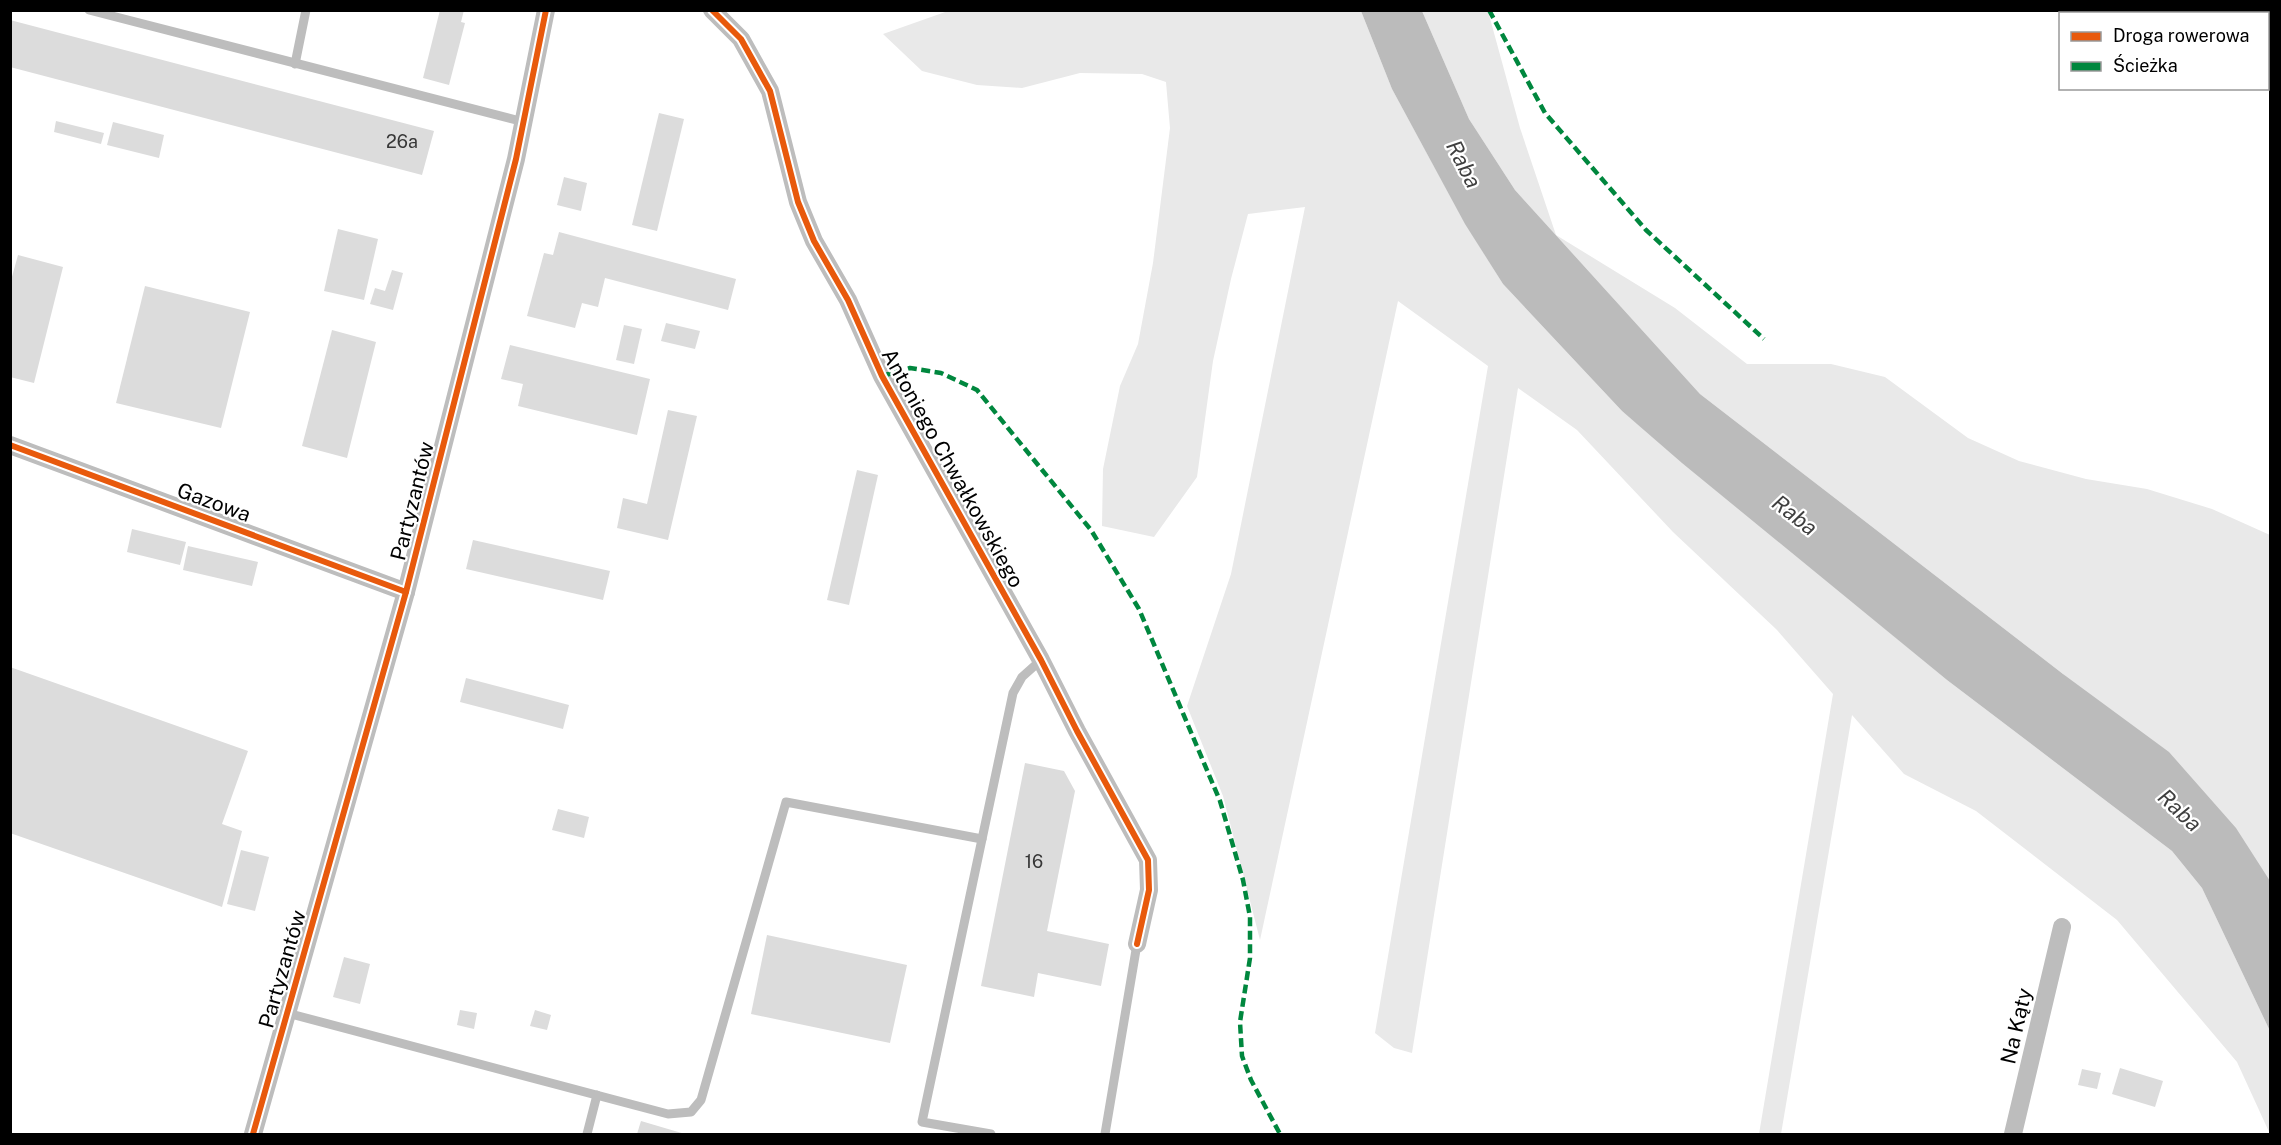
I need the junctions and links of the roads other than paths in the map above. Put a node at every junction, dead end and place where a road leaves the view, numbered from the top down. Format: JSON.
{"nodes":[{"id":1,"x":88,"y":10,"type":"edge"},
{"id":2,"x":306,"y":10,"type":"edge"},
{"id":3,"x":546,"y":10,"type":"edge"},
{"id":4,"x":712,"y":10,"type":"edge"},
{"id":5,"x":295,"y":64,"type":"junction"},
{"id":6,"x":524,"y":123,"type":"junction"},
{"id":7,"x":10,"y":445,"type":"edge"},
{"id":8,"x":406,"y":592,"type":"junction"},
{"id":9,"x":1041,"y":660,"type":"junction"},
{"id":10,"x":982,"y":839,"type":"junction"},
{"id":11,"x":2062,"y":927,"type":"dead end"},
{"id":12,"x":1137,"y":944,"type":"joint"},
{"id":13,"x":287,"y":1013,"type":"junction"},
{"id":14,"x":597,"y":1095,"type":"junction"},
{"id":15,"x":253,"y":1134,"type":"edge"},
{"id":16,"x":587,"y":1134,"type":"edge"},
{"id":17,"x":991,"y":1134,"type":"edge"},
{"id":18,"x":1105,"y":1134,"type":"edge"},
{"id":19,"x":2013,"y":1134,"type":"edge"}],
"edges":[{"from":1,"to":5,"type":"lane"},
{"from":2,"to":5,"type":"lane"},
{"from":3,"to":6,"type":"street","name":"Partyzantów"},
{"from":4,"to":9,"type":"street","name":"Antoniego Chwałkowskiego"},
{"from":5,"to":6,"type":"lane"},
{"from":6,"to":8,"type":"street","name":"Partyzantów"},
{"from":7,"to":8,"type":"street","name":"Gazowa"},
{"from":8,"to":13,"type":"street","name":"Partyzantów"},
{"from":9,"to":10,"type":"lane"},
{"from":9,"to":12,"type":"street","name":"Antoniego Chwałkowskiego"},
{"from":10,"to":14,"type":"lane"},
{"from":10,"to":17,"type":"lane"},
{"from":11,"to":19,"type":"street","name":"Na Kąty"},
{"from":12,"to":18,"type":"lane"},
{"from":13,"to":14,"type":"lane"},
{"from":13,"to":15,"type":"street","name":"Partyzantów"},
{"from":14,"to":16,"type":"lane"}]}
